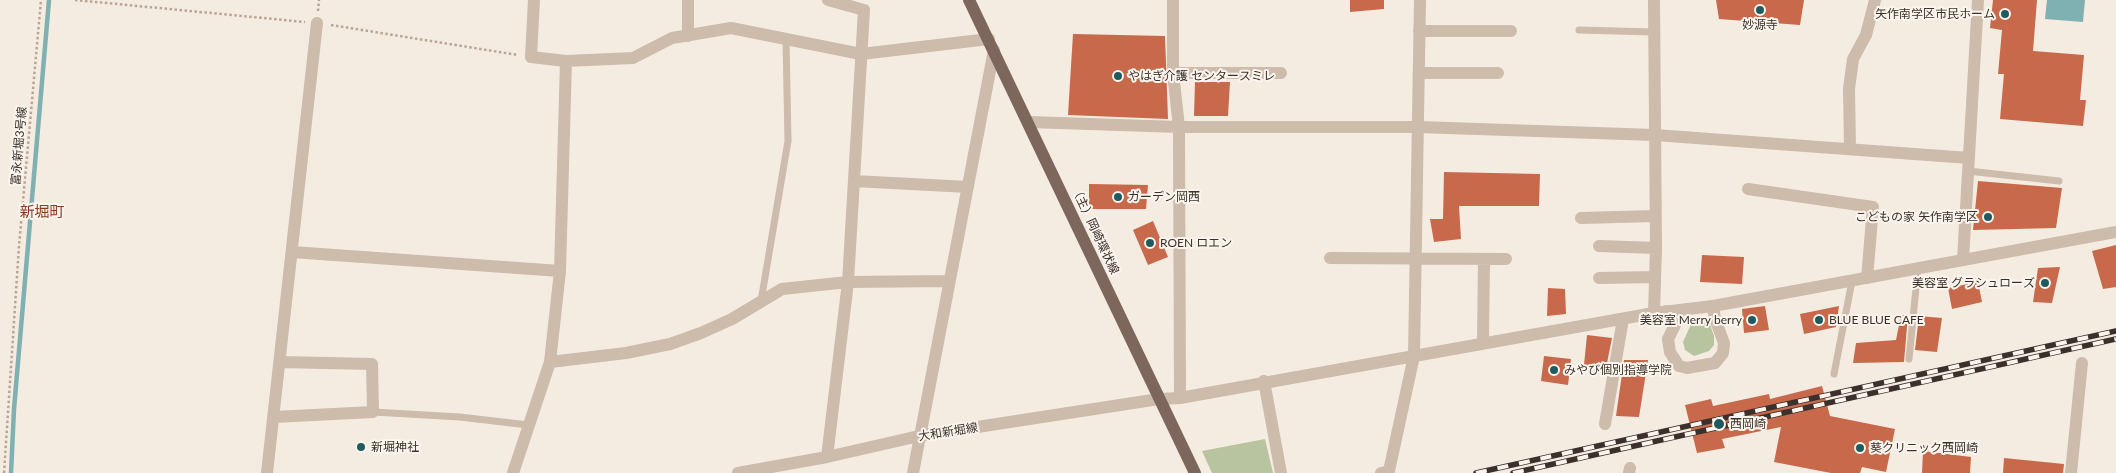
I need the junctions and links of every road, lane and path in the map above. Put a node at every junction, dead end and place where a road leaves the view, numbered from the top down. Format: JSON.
{"nodes":[{"id":1,"x":41,"y":0,"type":"edge"},
{"id":2,"x":76,"y":0,"type":"edge"},
{"id":3,"x":534,"y":0,"type":"edge"},
{"id":4,"x":688,"y":0,"type":"edge"},
{"id":5,"x":828,"y":0,"type":"edge"},
{"id":6,"x":969,"y":0,"type":"edge"},
{"id":7,"x":1173,"y":0,"type":"edge"},
{"id":8,"x":1420,"y":0,"type":"edge"},
{"id":9,"x":1654,"y":0,"type":"edge"},
{"id":10,"x":1875,"y":0,"type":"edge"},
{"id":11,"x":1978,"y":0,"type":"edge"},
{"id":12,"x":317,"y":23,"type":"junction"},
{"id":13,"x":1579,"y":30,"type":"dead end"},
{"id":14,"x":1419,"y":31,"type":"junction"},
{"id":15,"x":1511,"y":31,"type":"dead end"},
{"id":16,"x":1653,"y":32,"type":"junction"},
{"id":17,"x":688,"y":36,"type":"junction"},
{"id":18,"x":786,"y":39,"type":"junction"},
{"id":19,"x":991,"y":44,"type":"junction"},
{"id":20,"x":860,"y":54,"type":"junction"},
{"id":21,"x":531,"y":58,"type":"junction"},
{"id":22,"x":566,"y":61,"type":"junction"},
{"id":23,"x":1173,"y":73,"type":"junction"},
{"id":24,"x":1280,"y":73,"type":"dead end"},
{"id":25,"x":1419,"y":73,"type":"junction"},
{"id":26,"x":1498,"y":73,"type":"dead end"},
{"id":27,"x":1029,"y":122,"type":"junction"},
{"id":28,"x":1179,"y":127,"type":"junction"},
{"id":29,"x":1418,"y":127,"type":"junction"},
{"id":30,"x":1655,"y":136,"type":"junction"},
{"id":31,"x":1850,"y":148,"type":"junction"},
{"id":32,"x":1968,"y":164,"type":"junction"},
{"id":33,"x":854,"y":181,"type":"junction"},
{"id":34,"x":2059,"y":181,"type":"dead end"},
{"id":35,"x":968,"y":187,"type":"junction"},
{"id":36,"x":1748,"y":189,"type":"dead end"},
{"id":37,"x":1655,"y":216,"type":"junction"},
{"id":38,"x":1581,"y":218,"type":"dead end"},
{"id":39,"x":2116,"y":232,"type":"edge"},
{"id":40,"x":1599,"y":246,"type":"dead end"},
{"id":41,"x":1656,"y":248,"type":"junction"},
{"id":42,"x":292,"y":252,"type":"junction"},
{"id":43,"x":1330,"y":258,"type":"dead end"},
{"id":44,"x":1415,"y":258,"type":"junction"},
{"id":45,"x":1484,"y":259,"type":"junction"},
{"id":46,"x":1506,"y":259,"type":"dead end"},
{"id":47,"x":1963,"y":260,"type":"junction"},
{"id":48,"x":1918,"y":268,"type":"junction"},
{"id":49,"x":560,"y":271,"type":"junction"},
{"id":50,"x":1655,"y":277,"type":"junction"},
{"id":51,"x":1599,"y":278,"type":"dead end"},
{"id":52,"x":1867,"y":278,"type":"junction"},
{"id":53,"x":949,"y":281,"type":"junction"},
{"id":54,"x":1852,"y":281,"type":"junction"},
{"id":55,"x":848,"y":282,"type":"junction"},
{"id":56,"x":761,"y":302,"type":"junction"},
{"id":57,"x":1714,"y":306,"type":"junction"},
{"id":58,"x":1660,"y":312,"type":"junction"},
{"id":59,"x":1623,"y":319,"type":"junction"},
{"id":60,"x":1483,"y":342,"type":"junction"},
{"id":61,"x":1414,"y":356,"type":"junction"},
{"id":62,"x":1909,"y":359,"type":"dead end"},
{"id":63,"x":280,"y":362,"type":"junction"},
{"id":64,"x":550,"y":362,"type":"junction"},
{"id":65,"x":2082,"y":363,"type":"dead end"},
{"id":66,"x":1834,"y":374,"type":"dead end"},
{"id":67,"x":1264,"y":382,"type":"junction"},
{"id":68,"x":1180,"y":398,"type":"junction"},
{"id":69,"x":1160,"y":399,"type":"junction"},
{"id":70,"x":373,"y":412,"type":"junction"},
{"id":71,"x":274,"y":417,"type":"junction"},
{"id":72,"x":1605,"y":424,"type":"dead end"},
{"id":73,"x":528,"y":425,"type":"junction"},
{"id":74,"x":919,"y":436,"type":"junction"},
{"id":75,"x":826,"y":457,"type":"junction"},
{"id":76,"x":4,"y":473,"type":"edge"},
{"id":77,"x":268,"y":473,"type":"edge"},
{"id":78,"x":513,"y":473,"type":"edge"},
{"id":79,"x":738,"y":473,"type":"edge"},
{"id":80,"x":913,"y":473,"type":"edge"},
{"id":81,"x":1194,"y":473,"type":"edge"},
{"id":82,"x":1281,"y":473,"type":"edge"},
{"id":83,"x":1381,"y":473,"type":"edge"},
{"id":84,"x":2071,"y":473,"type":"edge"}],
"edges":[{"from":1,"to":76,"type":"path","name":"富永新堀3号線"},
{"from":2,"to":12,"type":"path"},
{"from":3,"to":21,"type":"street"},
{"from":4,"to":17,"type":"street"},
{"from":5,"to":20,"type":"street"},
{"from":6,"to":19,"type":"main road","name":"（主）岡崎環状線"},
{"from":7,"to":23,"type":"street"},
{"from":8,"to":14,"type":"street"},
{"from":9,"to":16,"type":"street"},
{"from":10,"to":31,"type":"street"},
{"from":11,"to":32,"type":"street"},
{"from":12,"to":21,"type":"path"},
{"from":12,"to":42,"type":"street"},
{"from":13,"to":16,"type":"lane"},
{"from":14,"to":15,"type":"street"},
{"from":14,"to":25,"type":"street"},
{"from":16,"to":30,"type":"street"},
{"from":17,"to":18,"type":"street"},
{"from":17,"to":22,"type":"street"},
{"from":18,"to":20,"type":"street"},
{"from":18,"to":56,"type":"lane"},
{"from":19,"to":20,"type":"street"},
{"from":19,"to":27,"type":"main road","name":"（主）岡崎環状線"},
{"from":19,"to":35,"type":"street"},
{"from":20,"to":33,"type":"street"},
{"from":21,"to":22,"type":"street"},
{"from":22,"to":49,"type":"street"},
{"from":23,"to":24,"type":"street"},
{"from":23,"to":28,"type":"street"},
{"from":25,"to":26,"type":"street"},
{"from":25,"to":29,"type":"street"},
{"from":27,"to":28,"type":"street"},
{"from":27,"to":69,"type":"main road","name":"（主）岡崎環状線"},
{"from":28,"to":29,"type":"street"},
{"from":28,"to":68,"type":"street"},
{"from":29,"to":30,"type":"street"},
{"from":29,"to":44,"type":"street"},
{"from":30,"to":31,"type":"street"},
{"from":30,"to":37,"type":"street"},
{"from":31,"to":32,"type":"street"},
{"from":32,"to":34,"type":"lane"},
{"from":32,"to":47,"type":"street"},
{"from":33,"to":35,"type":"street"},
{"from":33,"to":55,"type":"street"},
{"from":35,"to":53,"type":"street"},
{"from":36,"to":52,"type":"street"},
{"from":37,"to":38,"type":"street"},
{"from":37,"to":41,"type":"street"},
{"from":39,"to":47,"type":"street","name":"大和新堀線"},
{"from":40,"to":41,"type":"street"},
{"from":41,"to":50,"type":"street"},
{"from":42,"to":49,"type":"street"},
{"from":42,"to":63,"type":"street"},
{"from":43,"to":44,"type":"street"},
{"from":44,"to":45,"type":"street"},
{"from":44,"to":61,"type":"street"},
{"from":45,"to":46,"type":"street"},
{"from":45,"to":60,"type":"street"},
{"from":47,"to":48,"type":"street","name":"大和新堀線"},
{"from":48,"to":52,"type":"street","name":"大和新堀線"},
{"from":48,"to":62,"type":"lane"},
{"from":49,"to":64,"type":"street"},
{"from":50,"to":51,"type":"street"},
{"from":50,"to":58,"type":"street"},
{"from":52,"to":54,"type":"street","name":"大和新堀線"},
{"from":53,"to":55,"type":"street"},
{"from":53,"to":74,"type":"street"},
{"from":54,"to":57,"type":"street","name":"大和新堀線"},
{"from":54,"to":66,"type":"lane"},
{"from":55,"to":56,"type":"street"},
{"from":55,"to":75,"type":"street"},
{"from":56,"to":64,"type":"street"},
{"from":57,"to":58,"type":"street","name":"大和新堀線"},
{"from":57,"to":58,"type":"street"},
{"from":58,"to":59,"type":"street","name":"大和新堀線"},
{"from":59,"to":60,"type":"street","name":"大和新堀線"},
{"from":59,"to":72,"type":"street"},
{"from":60,"to":61,"type":"street","name":"大和新堀線"},
{"from":61,"to":67,"type":"street","name":"大和新堀線"},
{"from":61,"to":83,"type":"street"},
{"from":63,"to":70,"type":"street"},
{"from":63,"to":71,"type":"street"},
{"from":64,"to":73,"type":"street"},
{"from":65,"to":84,"type":"street"},
{"from":67,"to":68,"type":"street","name":"大和新堀線"},
{"from":67,"to":82,"type":"street"},
{"from":68,"to":69,"type":"street","name":"大和新堀線"},
{"from":69,"to":74,"type":"street","name":"大和新堀線"},
{"from":69,"to":81,"type":"main road","name":"（主）岡崎環状線"},
{"from":70,"to":71,"type":"street"},
{"from":70,"to":73,"type":"lane"},
{"from":71,"to":77,"type":"street"},
{"from":73,"to":78,"type":"street"},
{"from":74,"to":75,"type":"street","name":"大和新堀線"},
{"from":74,"to":80,"type":"street"},
{"from":75,"to":79,"type":"street","name":"大和新堀線"}]}
